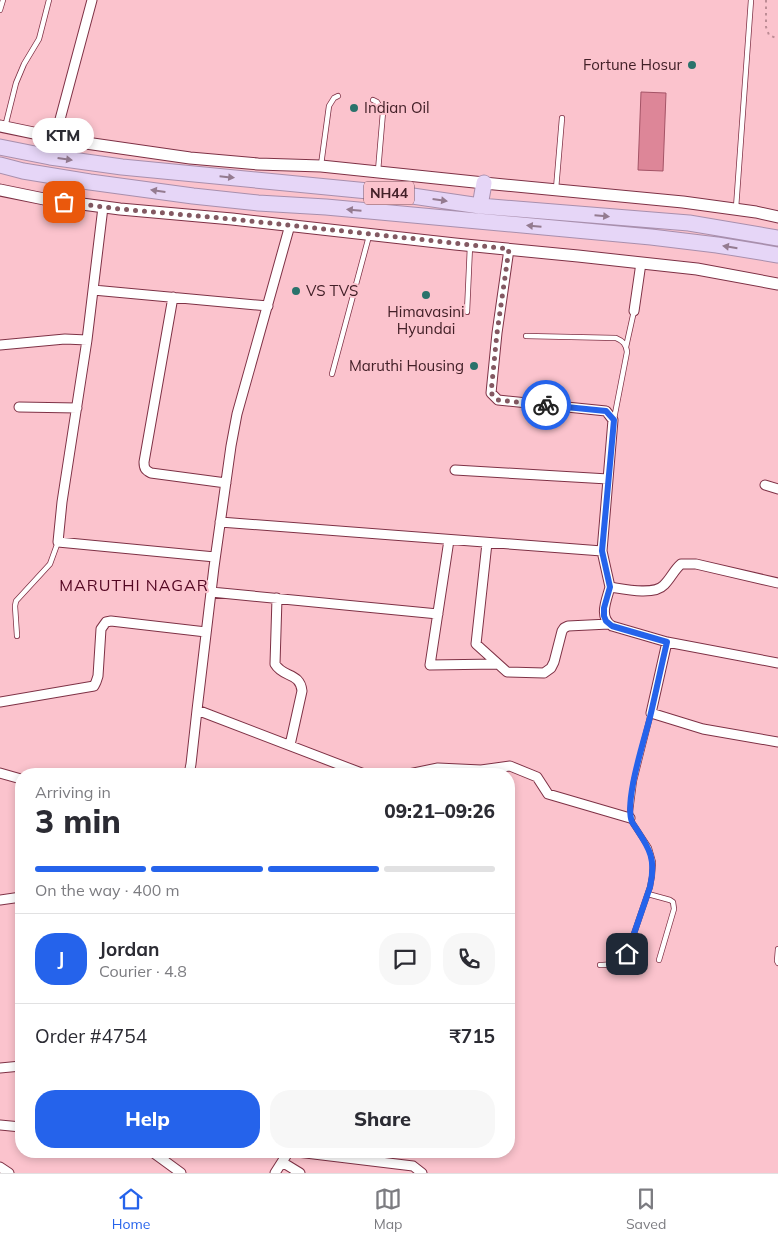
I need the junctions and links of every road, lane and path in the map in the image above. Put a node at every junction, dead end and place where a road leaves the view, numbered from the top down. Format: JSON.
{"nodes":[{"id":1,"x":2,"y":0,"type":"edge"},
{"id":2,"x":50,"y":0,"type":"edge"},
{"id":3,"x":92,"y":0,"type":"edge"},
{"id":4,"x":751,"y":0,"type":"edge"},
{"id":5,"x":766,"y":0,"type":"edge"},
{"id":6,"x":0,"y":10,"type":"edge"},
{"id":7,"x":778,"y":39,"type":"edge"},
{"id":8,"x":338,"y":96,"type":"dead end"},
{"id":9,"x":373,"y":100,"type":"dead end"},
{"id":10,"x":562,"y":118,"type":"dead end"},
{"id":11,"x":3,"y":127,"type":"edge"},
{"id":12,"x":55,"y":138,"type":"junction"},
{"id":13,"x":0,"y":147,"type":"edge"},
{"id":14,"x":0,"y":166,"type":"edge"},
{"id":15,"x":321,"y":166,"type":"junction"},
{"id":16,"x":378,"y":172,"type":"junction"},
{"id":17,"x":484,"y":183,"type":"junction"},
{"id":18,"x":0,"y":190,"type":"edge"},
{"id":19,"x":556,"y":190,"type":"junction"},
{"id":20,"x":480,"y":206,"type":"junction"},
{"id":21,"x":103,"y":207,"type":"junction"},
{"id":22,"x":736,"y":209,"type":"junction"},
{"id":23,"x":778,"y":217,"type":"edge"},
{"id":24,"x":290,"y":225,"type":"junction"},
{"id":25,"x":369,"y":234,"type":"junction"},
{"id":26,"x":778,"y":238,"type":"edge"},
{"id":27,"x":470,"y":245,"type":"junction"},
{"id":28,"x":509,"y":249,"type":"junction"},
{"id":29,"x":778,"y":256,"type":"edge"},
{"id":30,"x":641,"y":263,"type":"junction"},
{"id":31,"x":778,"y":284,"type":"edge"},
{"id":32,"x":93,"y":290,"type":"junction"},
{"id":33,"x":173,"y":297,"type":"junction"},
{"id":34,"x":268,"y":306,"type":"junction"},
{"id":35,"x":634,"y":311,"type":"joint"},
{"id":36,"x":467,"y":312,"type":"dead end"},
{"id":37,"x":526,"y":336,"type":"dead end"},
{"id":38,"x":87,"y":340,"type":"junction"},
{"id":39,"x":0,"y":345,"type":"edge"},
{"id":40,"x":626,"y":348,"type":"junction"},
{"id":41,"x":332,"y":374,"type":"dead end"},
{"id":42,"x":19,"y":407,"type":"dead end"},
{"id":43,"x":77,"y":408,"type":"junction"},
{"id":44,"x":614,"y":420,"type":"junction"},
{"id":45,"x":455,"y":470,"type":"dead end"},
{"id":46,"x":608,"y":479,"type":"junction"},
{"id":47,"x":226,"y":483,"type":"junction"},
{"id":48,"x":765,"y":485,"type":"dead end"},
{"id":49,"x":778,"y":488,"type":"edge"},
{"id":50,"x":220,"y":522,"type":"junction"},
{"id":51,"x":449,"y":540,"type":"junction"},
{"id":52,"x":58,"y":542,"type":"junction"},
{"id":53,"x":487,"y":542,"type":"junction"},
{"id":54,"x":602,"y":551,"type":"junction"},
{"id":55,"x":215,"y":557,"type":"junction"},
{"id":56,"x":778,"y":583,"type":"edge"},
{"id":57,"x":610,"y":587,"type":"junction"},
{"id":58,"x":211,"y":592,"type":"junction"},
{"id":59,"x":277,"y":598,"type":"junction"},
{"id":60,"x":438,"y":614,"type":"junction"},
{"id":61,"x":608,"y":624,"type":"junction"},
{"id":62,"x":206,"y":632,"type":"junction"},
{"id":63,"x":17,"y":636,"type":"dead end"},
{"id":64,"x":667,"y":642,"type":"junction"},
{"id":65,"x":778,"y":663,"type":"edge"},
{"id":66,"x":498,"y":664,"type":"junction"},
{"id":67,"x":0,"y":702,"type":"edge"},
{"id":68,"x":198,"y":710,"type":"junction"},
{"id":69,"x":651,"y":713,"type":"junction"},
{"id":70,"x":778,"y":742,"type":"edge"},
{"id":71,"x":290,"y":745,"type":"junction"},
{"id":72,"x":190,"y":768,"type":"edge"},
{"id":73,"x":349,"y":768,"type":"edge"},
{"id":74,"x":496,"y":768,"type":"edge"},
{"id":75,"x":0,"y":773,"type":"edge"},
{"id":76,"x":15,"y":777,"type":"edge"},
{"id":77,"x":630,"y":818,"type":"junction"},
{"id":78,"x":648,"y":894,"type":"junction"},
{"id":79,"x":15,"y":898,"type":"edge"},
{"id":80,"x":0,"y":900,"type":"edge"},
{"id":81,"x":778,"y":949,"type":"edge"},
{"id":82,"x":659,"y":960,"type":"dead end"},
{"id":83,"x":778,"y":963,"type":"edge"},
{"id":84,"x":600,"y":965,"type":"dead end"},
{"id":85,"x":15,"y":1067,"type":"edge"},
{"id":86,"x":0,"y":1068,"type":"edge"},
{"id":87,"x":0,"y":1125,"type":"edge"},
{"id":88,"x":15,"y":1126,"type":"edge"},
{"id":89,"x":161,"y":1158,"type":"edge"},
{"id":90,"x":284,"y":1158,"type":"edge"},
{"id":91,"x":346,"y":1158,"type":"edge"},
{"id":92,"x":282,"y":1162,"type":"junction"},
{"id":93,"x":0,"y":1167,"type":"edge"},
{"id":94,"x":9,"y":1173,"type":"edge"},
{"id":95,"x":181,"y":1173,"type":"edge"},
{"id":96,"x":275,"y":1173,"type":"edge"},
{"id":97,"x":300,"y":1173,"type":"edge"},
{"id":98,"x":422,"y":1173,"type":"edge"}],
"edges":[{"from":1,"to":6,"type":"lane"},
{"from":2,"to":11,"type":"lane"},
{"from":3,"to":12,"type":"street"},
{"from":4,"to":22,"type":"lane"},
{"from":5,"to":7,"type":"path"},
{"from":8,"to":15,"type":"lane"},
{"from":9,"to":16,"type":"lane"},
{"from":10,"to":19,"type":"lane"},
{"from":11,"to":12,"type":"street"},
{"from":12,"to":15,"type":"street"},
{"from":13,"to":20,"type":"highway","number":"NH44","one_way":true},
{"from":29,"to":14,"type":"highway","number":"NH44","one_way":true},
{"from":15,"to":16,"type":"street"},
{"from":16,"to":17,"type":"street"},
{"from":17,"to":19,"type":"street"},
{"from":17,"to":20,"type":"highway"},
{"from":18,"to":21,"type":"street"},
{"from":19,"to":22,"type":"street"},
{"from":20,"to":26,"type":"highway","number":"NH44","one_way":true},
{"from":21,"to":24,"type":"street"},
{"from":21,"to":32,"type":"street"},
{"from":22,"to":23,"type":"street"},
{"from":24,"to":25,"type":"street"},
{"from":24,"to":34,"type":"street"},
{"from":25,"to":27,"type":"street"},
{"from":25,"to":41,"type":"lane"},
{"from":27,"to":28,"type":"street"},
{"from":27,"to":36,"type":"lane"},
{"from":28,"to":30,"type":"street"},
{"from":28,"to":44,"type":"street"},
{"from":30,"to":31,"type":"street"},
{"from":30,"to":35,"type":"street"},
{"from":32,"to":33,"type":"street"},
{"from":32,"to":38,"type":"street"},
{"from":33,"to":34,"type":"street"},
{"from":33,"to":47,"type":"street"},
{"from":34,"to":47,"type":"street"},
{"from":35,"to":40,"type":"lane"},
{"from":37,"to":40,"type":"lane"},
{"from":38,"to":39,"type":"street"},
{"from":38,"to":43,"type":"street"},
{"from":40,"to":44,"type":"lane"},
{"from":42,"to":43,"type":"street"},
{"from":43,"to":52,"type":"street"},
{"from":44,"to":46,"type":"street"},
{"from":45,"to":46,"type":"street"},
{"from":46,"to":54,"type":"street"},
{"from":47,"to":50,"type":"street"},
{"from":48,"to":49,"type":"street"},
{"from":50,"to":51,"type":"street"},
{"from":50,"to":55,"type":"street"},
{"from":51,"to":53,"type":"street"},
{"from":51,"to":60,"type":"street"},
{"from":52,"to":55,"type":"street"},
{"from":52,"to":63,"type":"lane"},
{"from":53,"to":54,"type":"street"},
{"from":53,"to":66,"type":"street"},
{"from":54,"to":57,"type":"street"},
{"from":55,"to":58,"type":"street"},
{"from":56,"to":57,"type":"street"},
{"from":57,"to":61,"type":"street"},
{"from":58,"to":59,"type":"street"},
{"from":58,"to":62,"type":"street"},
{"from":59,"to":60,"type":"street"},
{"from":59,"to":71,"type":"street"},
{"from":60,"to":66,"type":"street"},
{"from":61,"to":64,"type":"street"},
{"from":61,"to":66,"type":"street"},
{"from":62,"to":67,"type":"street"},
{"from":62,"to":68,"type":"street"},
{"from":64,"to":65,"type":"street"},
{"from":64,"to":69,"type":"street"},
{"from":68,"to":71,"type":"street"},
{"from":68,"to":72,"type":"street"},
{"from":69,"to":70,"type":"street"},
{"from":69,"to":77,"type":"lane"},
{"from":71,"to":73,"type":"street"},
{"from":74,"to":77,"type":"street"},
{"from":75,"to":76,"type":"street"},
{"from":77,"to":78,"type":"lane"},
{"from":78,"to":82,"type":"lane"},
{"from":78,"to":84,"type":"lane"},
{"from":79,"to":80,"type":"street"},
{"from":81,"to":83,"type":"lane"},
{"from":85,"to":86,"type":"street"},
{"from":87,"to":88,"type":"street"},
{"from":89,"to":95,"type":"street"},
{"from":90,"to":92,"type":"street"},
{"from":91,"to":98,"type":"street"},
{"from":92,"to":96,"type":"street"},
{"from":92,"to":97,"type":"street"},
{"from":93,"to":94,"type":"street"}]}
